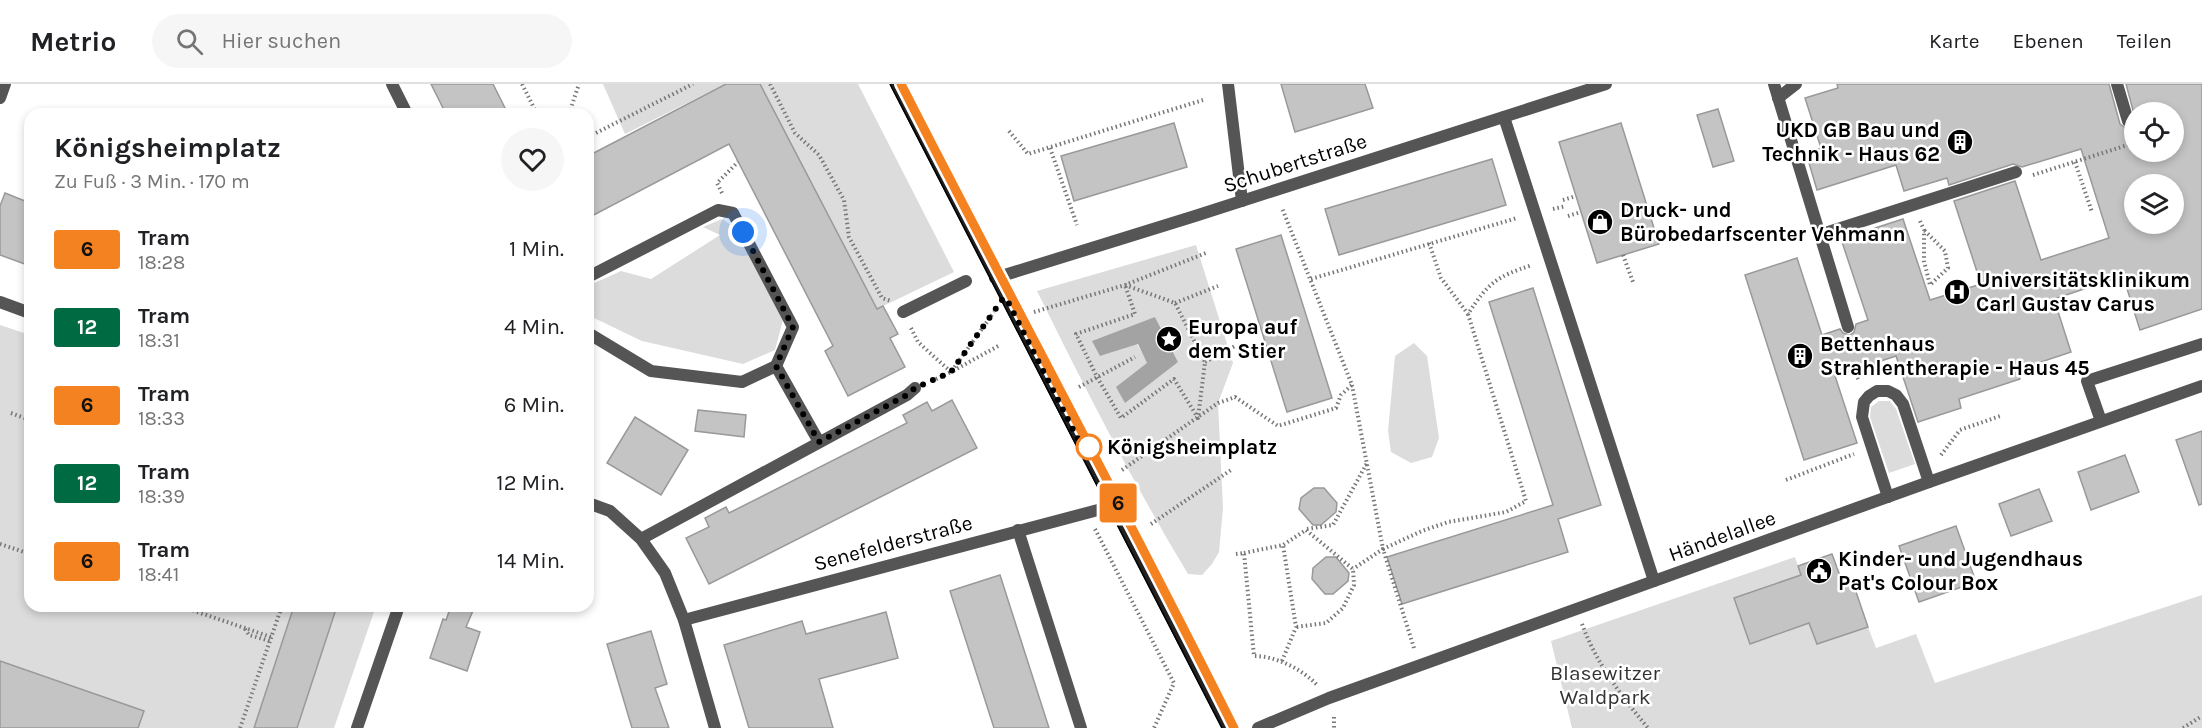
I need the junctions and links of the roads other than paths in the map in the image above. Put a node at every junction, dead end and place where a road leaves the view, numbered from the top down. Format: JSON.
{"nodes":[{"id":1,"x":5,"y":84,"type":"edge"},
{"id":2,"x":392,"y":84,"type":"edge"},
{"id":3,"x":896,"y":84,"type":"edge"},
{"id":4,"x":1228,"y":84,"type":"edge"},
{"id":5,"x":1606,"y":84,"type":"edge"},
{"id":6,"x":1774,"y":84,"type":"edge"},
{"id":7,"x":1796,"y":84,"type":"edge"},
{"id":8,"x":2117,"y":84,"type":"edge"},
{"id":9,"x":0,"y":98,"type":"edge"},
{"id":10,"x":1778,"y":98,"type":"junction"},
{"id":11,"x":404,"y":108,"type":"edge"},
{"id":12,"x":2124,"y":108,"type":"edge"},
{"id":13,"x":1504,"y":117,"type":"junction"},
{"id":14,"x":2016,"y":172,"type":"road end"},
{"id":15,"x":1242,"y":201,"type":"junction"},
{"id":16,"x":1819,"y":235,"type":"junction"},
{"id":17,"x":594,"y":274,"type":"edge"},
{"id":18,"x":995,"y":278,"type":"junction"},
{"id":19,"x":966,"y":281,"type":"dead end"},
{"id":20,"x":0,"y":302,"type":"edge"},
{"id":21,"x":24,"y":311,"type":"edge"},
{"id":22,"x":903,"y":312,"type":"road end"},
{"id":23,"x":1848,"y":327,"type":"dead end"},
{"id":24,"x":594,"y":337,"type":"edge"},
{"id":25,"x":2202,"y":344,"type":"edge"},
{"id":26,"x":776,"y":366,"type":"junction"},
{"id":27,"x":2202,"y":386,"type":"edge"},
{"id":28,"x":915,"y":388,"type":"road end"},
{"id":29,"x":2101,"y":422,"type":"junction"},
{"id":30,"x":819,"y":442,"type":"junction"},
{"id":31,"x":1927,"y":478,"type":"junction"},
{"id":32,"x":1888,"y":497,"type":"junction"},
{"id":33,"x":594,"y":505,"type":"edge"},
{"id":34,"x":1113,"y":506,"type":"junction"},
{"id":35,"x":1018,"y":530,"type":"junction"},
{"id":36,"x":641,"y":539,"type":"junction"},
{"id":37,"x":1654,"y":581,"type":"junction"},
{"id":38,"x":397,"y":612,"type":"edge"},
{"id":39,"x":684,"y":620,"type":"junction"},
{"id":40,"x":357,"y":728,"type":"edge"},
{"id":41,"x":715,"y":728,"type":"edge"},
{"id":42,"x":1081,"y":728,"type":"edge"},
{"id":43,"x":1228,"y":728,"type":"edge"},
{"id":44,"x":1258,"y":728,"type":"edge"}],
"edges":[{"from":1,"to":9,"type":"street"},
{"from":2,"to":11,"type":"street"},
{"from":3,"to":18,"type":"street"},
{"from":4,"to":15,"type":"street"},
{"from":5,"to":13,"type":"street","name":"Schubertstraße"},
{"from":6,"to":10,"type":"street"},
{"from":7,"to":10,"type":"street"},
{"from":8,"to":12,"type":"street"},
{"from":10,"to":16,"type":"street"},
{"from":13,"to":15,"type":"street","name":"Schubertstraße"},
{"from":13,"to":37,"type":"street"},
{"from":14,"to":16,"type":"street"},
{"from":15,"to":18,"type":"street","name":"Schubertstraße"},
{"from":16,"to":23,"type":"street"},
{"from":17,"to":26,"type":"street"},
{"from":18,"to":34,"type":"street"},
{"from":19,"to":22,"type":"street"},
{"from":20,"to":21,"type":"street"},
{"from":24,"to":26,"type":"street"},
{"from":25,"to":29,"type":"street"},
{"from":26,"to":30,"type":"street"},
{"from":27,"to":29,"type":"street","name":"Händelallee"},
{"from":28,"to":30,"type":"street"},
{"from":29,"to":31,"type":"street","name":"Händelallee"},
{"from":30,"to":36,"type":"street"},
{"from":31,"to":32,"type":"street","name":"Händelallee"},
{"from":31,"to":32,"type":"street"},
{"from":32,"to":37,"type":"street","name":"Händelallee"},
{"from":33,"to":36,"type":"street"},
{"from":34,"to":35,"type":"street","name":"Senefelderstraße"},
{"from":34,"to":43,"type":"street"},
{"from":35,"to":39,"type":"street","name":"Senefelderstraße"},
{"from":35,"to":42,"type":"street"},
{"from":36,"to":39,"type":"street"},
{"from":37,"to":44,"type":"street","name":"Händelallee"},
{"from":38,"to":40,"type":"street"},
{"from":39,"to":41,"type":"street"}]}
